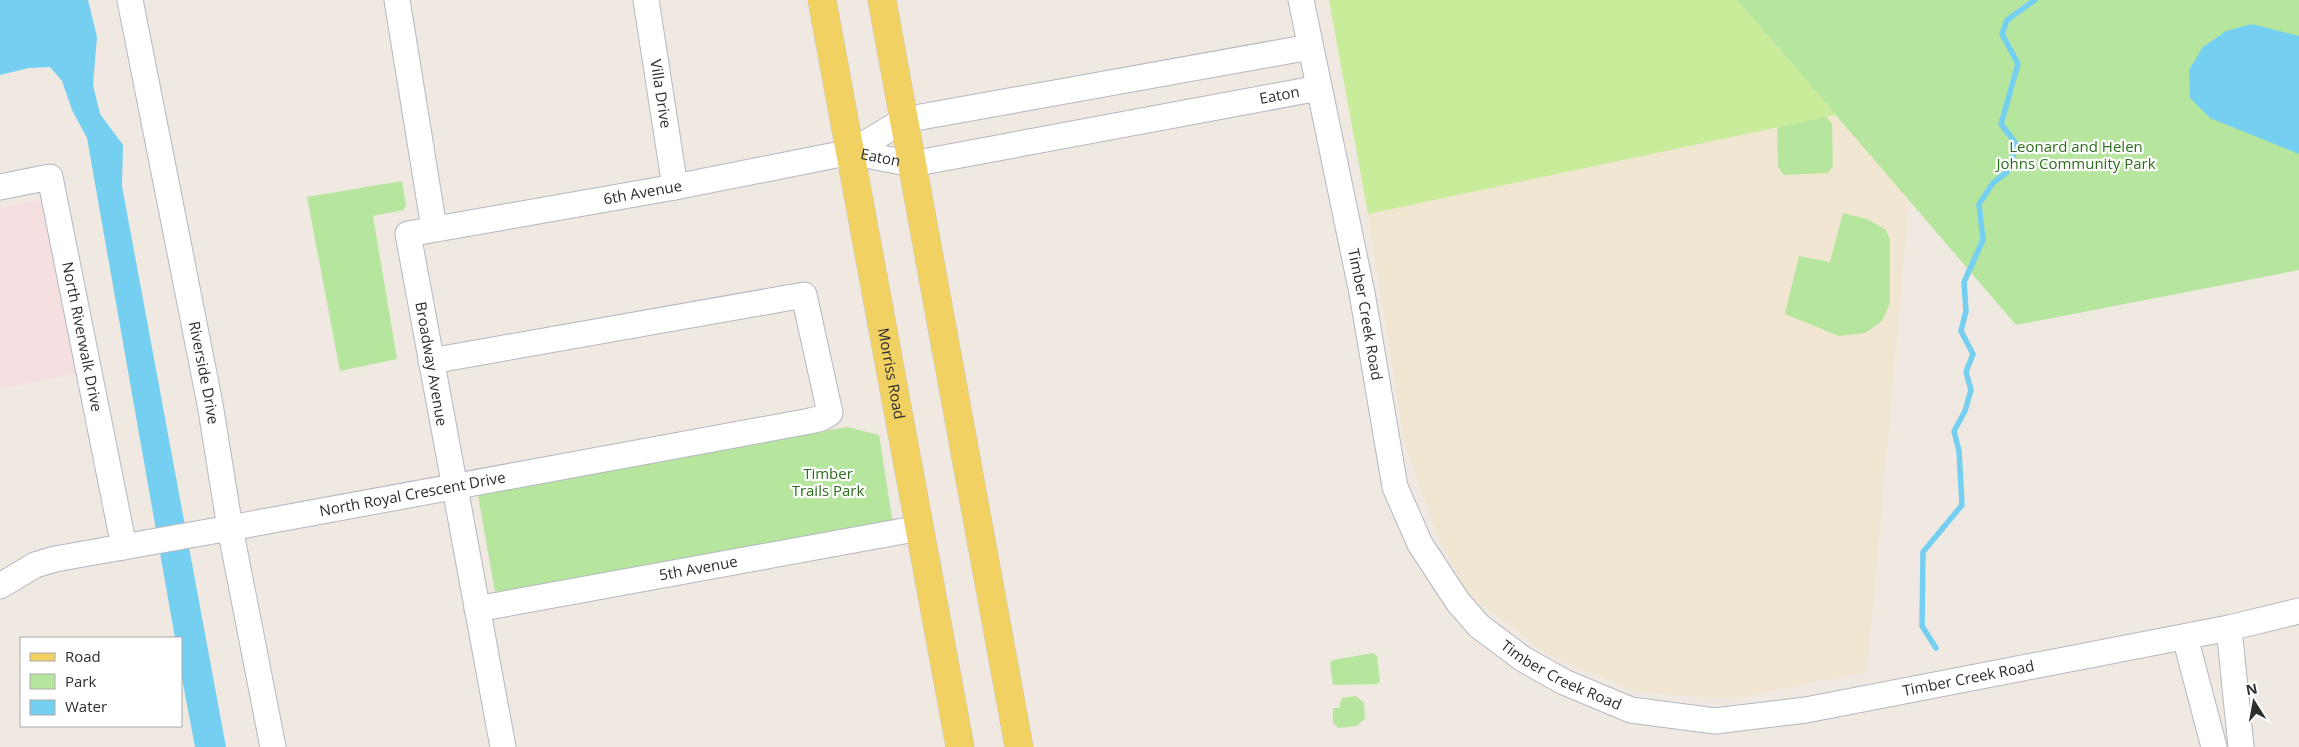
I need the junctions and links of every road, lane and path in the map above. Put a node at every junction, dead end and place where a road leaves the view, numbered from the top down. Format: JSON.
{"nodes":[{"id":1,"x":130,"y":0,"type":"edge"},
{"id":2,"x":397,"y":0,"type":"edge"},
{"id":3,"x":646,"y":0,"type":"edge"},
{"id":4,"x":822,"y":0,"type":"edge"},
{"id":5,"x":882,"y":0,"type":"edge"},
{"id":6,"x":1301,"y":0,"type":"edge"},
{"id":7,"x":1310,"y":47,"type":"junction"},
{"id":8,"x":1319,"y":88,"type":"junction"},
{"id":9,"x":904,"y":120,"type":"junction"},
{"id":10,"x":851,"y":152,"type":"junction"},
{"id":11,"x":912,"y":164,"type":"junction"},
{"id":12,"x":0,"y":186,"type":"edge"},
{"id":13,"x":675,"y":187,"type":"junction"},
{"id":14,"x":434,"y":228,"type":"junction"},
{"id":15,"x":431,"y":360,"type":"junction"},
{"id":16,"x":454,"y":486,"type":"junction"},
{"id":17,"x":920,"y":528,"type":"junction"},
{"id":18,"x":218,"y":530,"type":"junction"},
{"id":19,"x":124,"y":546,"type":"junction"},
{"id":20,"x":0,"y":586,"type":"edge"},
{"id":21,"x":477,"y":609,"type":"junction"},
{"id":22,"x":2299,"y":611,"type":"edge"},
{"id":23,"x":2229,"y":628,"type":"junction"},
{"id":24,"x":2185,"y":637,"type":"junction"},
{"id":25,"x":273,"y":747,"type":"edge"},
{"id":26,"x":503,"y":747,"type":"edge"},
{"id":27,"x":960,"y":747,"type":"edge"},
{"id":28,"x":1019,"y":747,"type":"edge"},
{"id":29,"x":2214,"y":747,"type":"edge"},
{"id":30,"x":2241,"y":747,"type":"edge"}],
"edges":[{"from":1,"to":18,"type":"street","name":"Riverside Drive"},
{"from":2,"to":14,"type":"street"},
{"from":3,"to":13,"type":"street","name":"Villa Drive"},
{"from":4,"to":10,"type":"main road","name":"Morriss Road"},
{"from":5,"to":9,"type":"main road"},
{"from":6,"to":7,"type":"street","name":"Timber Creek Road"},
{"from":7,"to":8,"type":"street","name":"Timber Creek Road"},
{"from":7,"to":9,"type":"street","name":"Eaton"},
{"from":8,"to":11,"type":"street","name":"Eaton"},
{"from":8,"to":24,"type":"street","name":"Timber Creek Road"},
{"from":9,"to":10,"type":"street","name":"Eaton"},
{"from":9,"to":11,"type":"main road"},
{"from":10,"to":11,"type":"street","name":"Eaton"},
{"from":10,"to":13,"type":"street","name":"6th Avenue"},
{"from":10,"to":17,"type":"main road","name":"Morriss Road"},
{"from":11,"to":28,"type":"main road"},
{"from":12,"to":19,"type":"street","name":"North Riverwalk Drive"},
{"from":13,"to":14,"type":"street","name":"6th Avenue"},
{"from":14,"to":15,"type":"street","name":"Broadway Avenue"},
{"from":15,"to":16,"type":"street","name":"Broadway Avenue"},
{"from":15,"to":16,"type":"street","name":"North Royal Crescent Drive"},
{"from":16,"to":18,"type":"street","name":"North Royal Crescent Drive"},
{"from":16,"to":21,"type":"street","name":"Broadway Avenue"},
{"from":17,"to":21,"type":"street","name":"5th Avenue"},
{"from":17,"to":27,"type":"main road","name":"Morriss Road"},
{"from":18,"to":19,"type":"street","name":"North Royal Crescent Drive"},
{"from":18,"to":25,"type":"street","name":"Riverside Drive"},
{"from":19,"to":20,"type":"street","name":"North Royal Crescent Drive"},
{"from":21,"to":26,"type":"street","name":"Broadway Avenue"},
{"from":22,"to":23,"type":"street","name":"Timber Creek Road"},
{"from":23,"to":24,"type":"street","name":"Timber Creek Road"},
{"from":23,"to":30,"type":"street"},
{"from":24,"to":29,"type":"street"}]}
